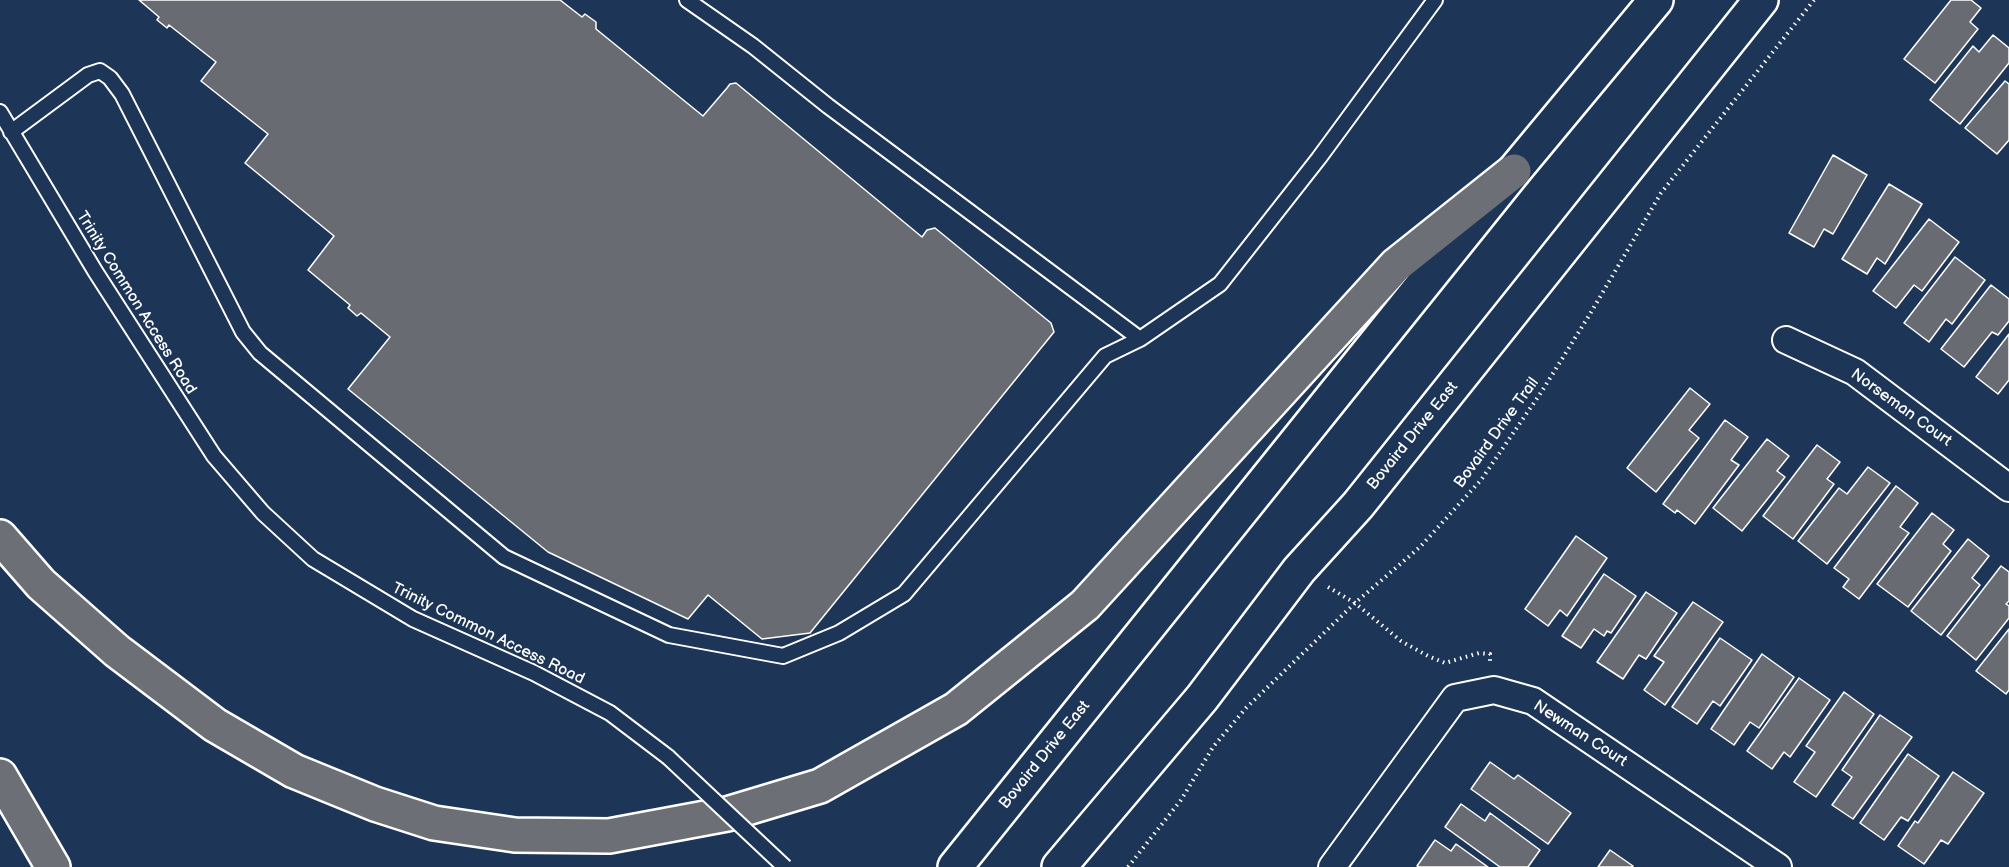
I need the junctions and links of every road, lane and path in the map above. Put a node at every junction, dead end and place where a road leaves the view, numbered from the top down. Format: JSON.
{"nodes":[{"id":1,"x":687,"y":0,"type":"edge"},
{"id":2,"x":1435,"y":0,"type":"edge"},
{"id":3,"x":1656,"y":0,"type":"edge"},
{"id":4,"x":1761,"y":0,"type":"edge"},
{"id":5,"x":1814,"y":0,"type":"edge"},
{"id":6,"x":0,"y":112,"type":"edge"},
{"id":7,"x":11,"y":132,"type":"junction"},
{"id":8,"x":1514,"y":171,"type":"junction"},
{"id":9,"x":1140,"y":339,"type":"junction"},
{"id":10,"x":1786,"y":340,"type":"dead end"},
{"id":11,"x":2009,"y":488,"type":"edge"},
{"id":12,"x":0,"y":537,"type":"edge"},
{"id":13,"x":1299,"y":570,"type":"junction"},
{"id":14,"x":1355,"y":603,"type":"junction"},
{"id":15,"x":1494,"y":690,"type":"junction"},
{"id":16,"x":0,"y":776,"type":"edge"},
{"id":17,"x":54,"y":867,"type":"edge"},
{"id":18,"x":785,"y":867,"type":"edge"},
{"id":19,"x":955,"y":867,"type":"edge"},
{"id":20,"x":1059,"y":867,"type":"edge"},
{"id":21,"x":1128,"y":867,"type":"edge"},
{"id":22,"x":1332,"y":867,"type":"edge"},
{"id":23,"x":1778,"y":867,"type":"edge"}],
"edges":[{"from":1,"to":9,"type":"lane"},
{"from":2,"to":9,"type":"lane"},
{"from":3,"to":8,"type":"main road","name":"Bovaird Drive East"},
{"from":4,"to":13,"type":"main road","name":"Bovaird Drive East"},
{"from":5,"to":14,"type":"path","name":"Bovaird Drive Trail"},
{"from":6,"to":7,"type":"lane","name":"Trinity Common Access Road"},
{"from":7,"to":9,"type":"lane"},
{"from":7,"to":18,"type":"lane","name":"Trinity Common Access Road","bridge":true},
{"from":8,"to":12,"type":"highway"},
{"from":8,"to":19,"type":"main road","name":"Bovaird Drive East"},
{"from":10,"to":11,"type":"street","name":"Norseman Court"},
{"from":13,"to":14,"type":"path"},
{"from":13,"to":20,"type":"main road","name":"Bovaird Drive East"},
{"from":14,"to":15,"type":"path"},
{"from":14,"to":21,"type":"path","name":"Bovaird Drive Trail"},
{"from":15,"to":22,"type":"street","name":"Newman Court"},
{"from":15,"to":23,"type":"street","name":"Newman Court"},
{"from":16,"to":17,"type":"highway"}]}
